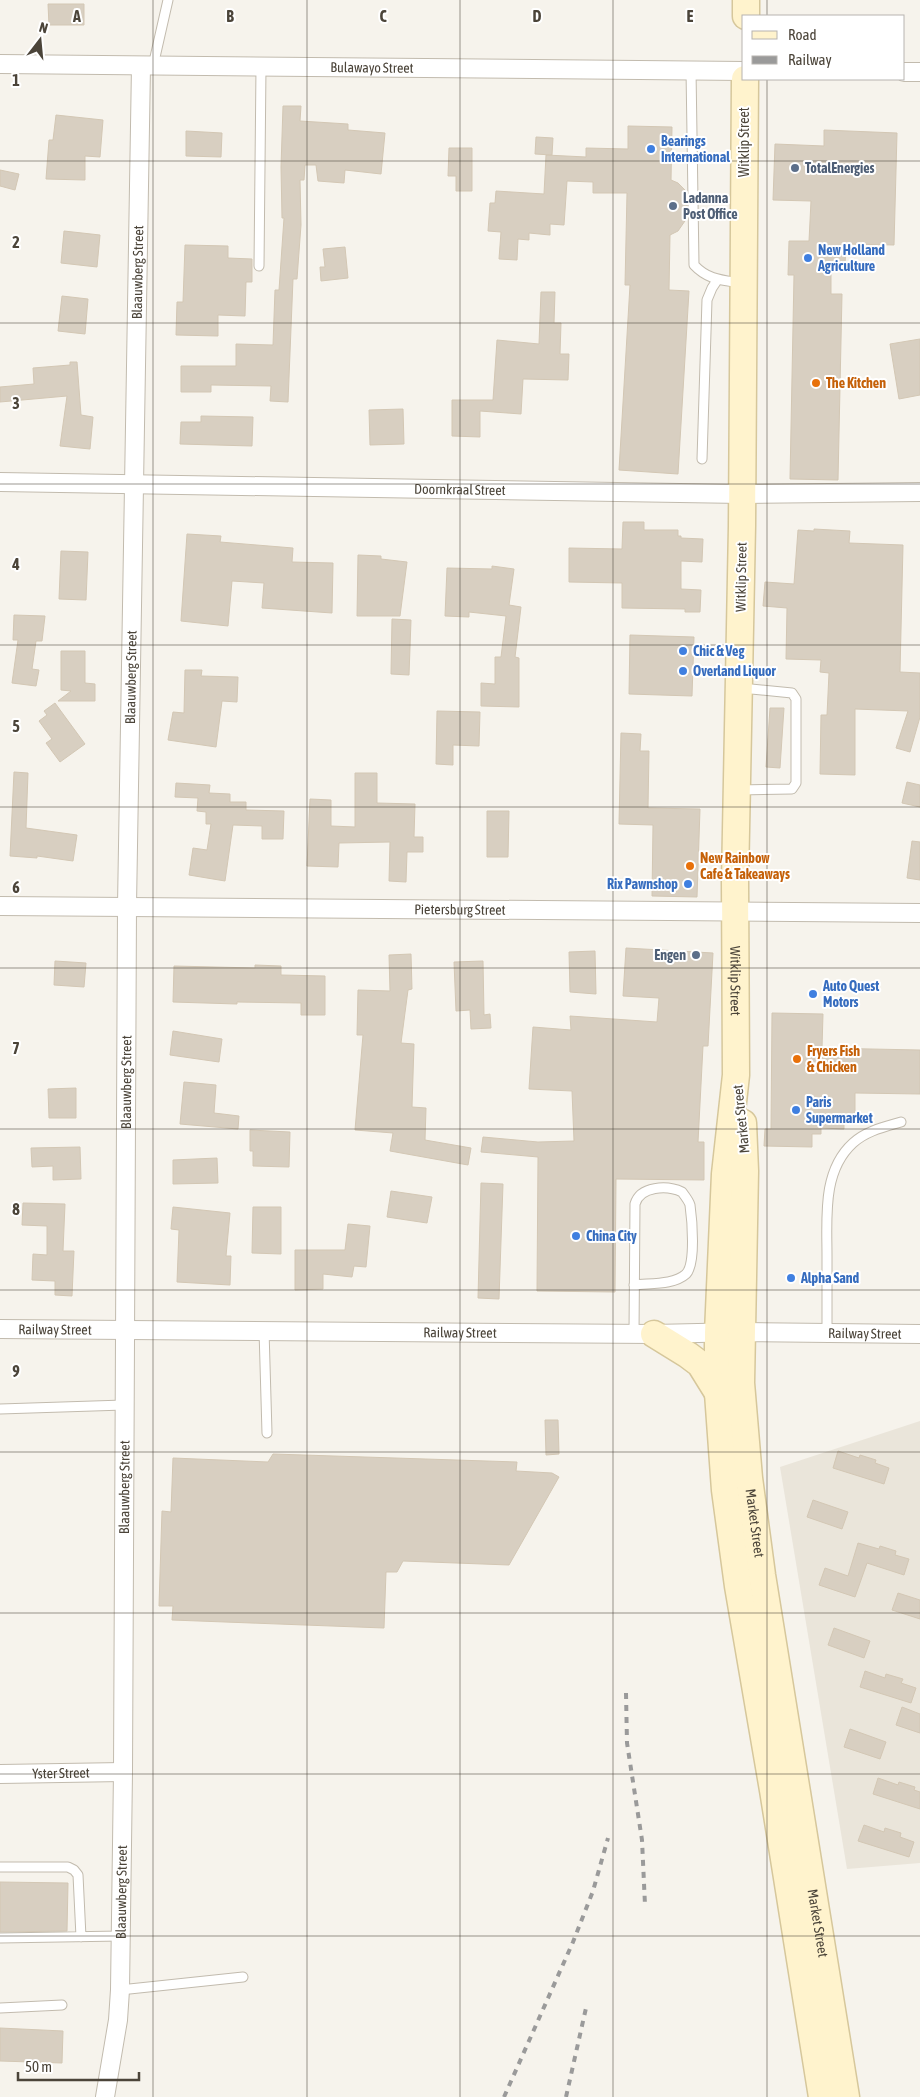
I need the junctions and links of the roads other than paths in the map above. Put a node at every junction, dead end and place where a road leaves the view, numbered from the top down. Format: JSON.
{"nodes":[{"id":1,"x":168,"y":0,"type":"edge"},
{"id":2,"x":746,"y":0,"type":"edge"},
{"id":3,"x":746,"y":15,"type":"edge"},
{"id":4,"x":0,"y":64,"type":"edge"},
{"id":5,"x":147,"y":66,"type":"junction"},
{"id":6,"x":261,"y":67,"type":"junction"},
{"id":7,"x":691,"y":70,"type":"junction"},
{"id":8,"x":742,"y":71,"type":"edge"},
{"id":9,"x":905,"y":72,"type":"edge"},
{"id":10,"x":920,"y":72,"type":"edge"},
{"id":11,"x":745,"y":80,"type":"edge"},
{"id":12,"x":259,"y":266,"type":"dead end"},
{"id":13,"x":718,"y":279,"type":"junction"},
{"id":14,"x":743,"y":283,"type":"junction"},
{"id":15,"x":702,"y":459,"type":"dead end"},
{"id":16,"x":0,"y":482,"type":"edge"},
{"id":17,"x":135,"y":484,"type":"junction"},
{"id":18,"x":920,"y":492,"type":"edge"},
{"id":19,"x":742,"y":494,"type":"junction"},
{"id":20,"x":739,"y":688,"type":"junction"},
{"id":21,"x":737,"y":790,"type":"junction"},
{"id":22,"x":0,"y":906,"type":"edge"},
{"id":23,"x":127,"y":906,"type":"junction"},
{"id":24,"x":736,"y":912,"type":"junction"},
{"id":25,"x":920,"y":913,"type":"edge"},
{"id":26,"x":736,"y":1075,"type":"joint"},
{"id":27,"x":902,"y":1122,"type":"dead end"},
{"id":28,"x":634,"y":1285,"type":"junction"},
{"id":29,"x":0,"y":1329,"type":"edge"},
{"id":30,"x":30,"y":1329,"type":"junction"},
{"id":31,"x":124,"y":1329,"type":"junction"},
{"id":32,"x":264,"y":1330,"type":"junction"},
{"id":33,"x":730,"y":1332,"type":"junction"},
{"id":34,"x":827,"y":1332,"type":"junction"},
{"id":35,"x":644,"y":1334,"type":"junction"},
{"id":36,"x":920,"y":1334,"type":"edge"},
{"id":37,"x":0,"y":1338,"type":"edge"},
{"id":38,"x":718,"y":1393,"type":"junction"},
{"id":39,"x":124,"y":1405,"type":"junction"},
{"id":40,"x":0,"y":1409,"type":"edge"},
{"id":41,"x":267,"y":1433,"type":"dead end"},
{"id":42,"x":123,"y":1772,"type":"junction"},
{"id":43,"x":0,"y":1774,"type":"edge"},
{"id":44,"x":0,"y":1867,"type":"edge"},
{"id":45,"x":121,"y":1936,"type":"junction"},
{"id":46,"x":81,"y":1937,"type":"junction"},
{"id":47,"x":0,"y":1938,"type":"edge"},
{"id":48,"x":243,"y":1977,"type":"dead end"},
{"id":49,"x":120,"y":1990,"type":"junction"},
{"id":50,"x":62,"y":2005,"type":"dead end"},
{"id":51,"x":0,"y":2008,"type":"edge"},
{"id":52,"x":105,"y":2097,"type":"edge"},
{"id":53,"x":822,"y":2097,"type":"edge"},
{"id":54,"x":846,"y":2097,"type":"edge"}],
"edges":[{"from":1,"to":5,"type":"lane"},
{"from":2,"to":3,"type":"main road"},
{"from":4,"to":5,"type":"street","name":"Bulawayo Street"},
{"from":5,"to":6,"type":"street","name":"Bulawayo Street"},
{"from":5,"to":17,"type":"street","name":"Blaauwberg Street"},
{"from":6,"to":7,"type":"street","name":"Bulawayo Street"},
{"from":6,"to":12,"type":"lane"},
{"from":7,"to":8,"type":"street","name":"Bulawayo Street"},
{"from":7,"to":13,"type":"lane"},
{"from":9,"to":10,"type":"street"},
{"from":11,"to":14,"type":"main road","name":"Witklip Street"},
{"from":13,"to":14,"type":"lane"},
{"from":13,"to":15,"type":"lane"},
{"from":14,"to":19,"type":"main road","name":"Witklip Street"},
{"from":16,"to":17,"type":"street","name":"Doornkraal Street"},
{"from":17,"to":19,"type":"street","name":"Doornkraal Street"},
{"from":17,"to":23,"type":"street","name":"Blaauwberg Street"},
{"from":18,"to":19,"type":"street","name":"Doornkraal Street"},
{"from":19,"to":20,"type":"main road","name":"Witklip Street"},
{"from":20,"to":21,"type":"main road","name":"Witklip Street"},
{"from":20,"to":21,"type":"lane"},
{"from":21,"to":24,"type":"main road","name":"Witklip Street"},
{"from":22,"to":23,"type":"street","name":"Pietersburg Street"},
{"from":23,"to":24,"type":"street","name":"Pietersburg Street"},
{"from":23,"to":31,"type":"street","name":"Blaauwberg Street"},
{"from":24,"to":25,"type":"street","name":"Pietersburg Street"},
{"from":24,"to":26,"type":"main road","name":"Witklip Street"},
{"from":26,"to":33,"type":"main road","name":"Market Street"},
{"from":27,"to":34,"type":"lane"},
{"from":28,"to":28,"type":"lane"},
{"from":28,"to":35,"type":"lane"},
{"from":29,"to":30,"type":"street","name":"Railway Street"},
{"from":30,"to":31,"type":"street","name":"Railway Street"},
{"from":30,"to":37,"type":"street"},
{"from":31,"to":32,"type":"street","name":"Railway Street"},
{"from":31,"to":39,"type":"street","name":"Blaauwberg Street"},
{"from":32,"to":35,"type":"street","name":"Railway Street"},
{"from":32,"to":41,"type":"lane"},
{"from":33,"to":34,"type":"street","name":"Railway Street"},
{"from":33,"to":35,"type":"street","name":"Railway Street"},
{"from":33,"to":38,"type":"main road","name":"Market Street"},
{"from":33,"to":54,"type":"main road","name":"Market Street"},
{"from":34,"to":36,"type":"street","name":"Railway Street"},
{"from":35,"to":38,"type":"main road"},
{"from":38,"to":53,"type":"main road","name":"Market Street"},
{"from":39,"to":40,"type":"lane"},
{"from":39,"to":42,"type":"street","name":"Blaauwberg Street"},
{"from":42,"to":43,"type":"street","name":"Yster Street"},
{"from":42,"to":45,"type":"street","name":"Blaauwberg Street"},
{"from":44,"to":46,"type":"lane"},
{"from":45,"to":46,"type":"lane"},
{"from":45,"to":49,"type":"street","name":"Blaauwberg Street"},
{"from":46,"to":47,"type":"lane"},
{"from":48,"to":49,"type":"lane"},
{"from":49,"to":52,"type":"street","name":"Blaauwberg Street"},
{"from":50,"to":51,"type":"lane"}]}
